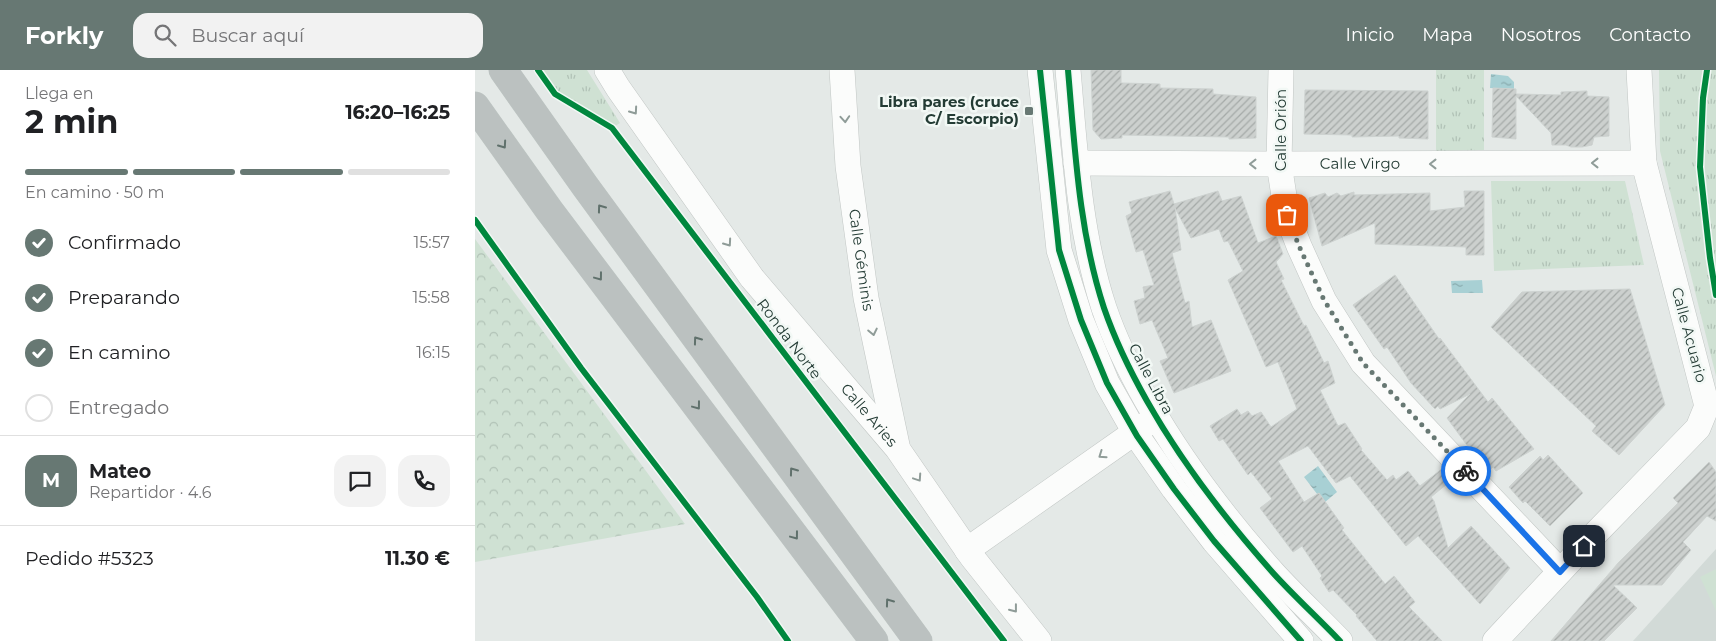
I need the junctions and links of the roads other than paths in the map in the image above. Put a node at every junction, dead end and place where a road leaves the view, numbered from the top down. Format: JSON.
{"nodes":[{"id":1,"x":503,"y":70,"type":"edge"},
{"id":2,"x":607,"y":70,"type":"edge"},
{"id":3,"x":841,"y":70,"type":"edge"},
{"id":4,"x":1040,"y":70,"type":"edge"},
{"id":5,"x":1068,"y":70,"type":"edge"},
{"id":6,"x":1281,"y":70,"type":"edge"},
{"id":7,"x":1639,"y":70,"type":"edge"},
{"id":8,"x":475,"y":106,"type":"edge"},
{"id":9,"x":1076,"y":163,"type":"junction"},
{"id":10,"x":1644,"y":163,"type":"junction"},
{"id":11,"x":1279,"y":164,"type":"junction"},
{"id":12,"x":1157,"y":418,"type":"junction"},
{"id":13,"x":1135,"y":432,"type":"junction"},
{"id":14,"x":897,"y":448,"type":"junction"},
{"id":15,"x":967,"y":550,"type":"junction"},
{"id":16,"x":1560,"y":572,"type":"junction"},
{"id":17,"x":874,"y":641,"type":"edge"},
{"id":18,"x":918,"y":641,"type":"edge"},
{"id":19,"x":1039,"y":641,"type":"edge"},
{"id":20,"x":1301,"y":641,"type":"edge"},
{"id":21,"x":1340,"y":641,"type":"edge"},
{"id":22,"x":1495,"y":641,"type":"edge"}],
"edges":[{"from":18,"to":1,"type":"highway","one_way":true},
{"from":2,"to":14,"type":"street","name":"Calle Aries","one_way":true},
{"from":3,"to":14,"type":"street","name":"Calle Géminis","one_way":true},
{"from":4,"to":13,"type":"street"},
{"from":5,"to":9,"type":"street","name":"Calle Libra"},
{"from":6,"to":11,"type":"street","name":"Calle Orión"},
{"from":7,"to":10,"type":"street","name":"Calle Acuario"},
{"from":8,"to":17,"type":"highway","one_way":true},
{"from":11,"to":9,"type":"street","name":"Calle Virgo","one_way":true},
{"from":9,"to":12,"type":"street","name":"Calle Libra"},
{"from":10,"to":11,"type":"street","name":"Calle Virgo","one_way":true},
{"from":10,"to":16,"type":"street","name":"Calle Acuario"},
{"from":11,"to":16,"type":"street","name":"Calle Orión"},
{"from":12,"to":13,"type":"street"},
{"from":12,"to":21,"type":"street","name":"Calle Libra"},
{"from":13,"to":15,"type":"street","one_way":true},
{"from":13,"to":20,"type":"street"},
{"from":14,"to":15,"type":"street","name":"Calle Aries","one_way":true},
{"from":15,"to":19,"type":"street","name":"Calle Aries","one_way":true},
{"from":16,"to":22,"type":"street","name":"Calle Acuario"}]}
